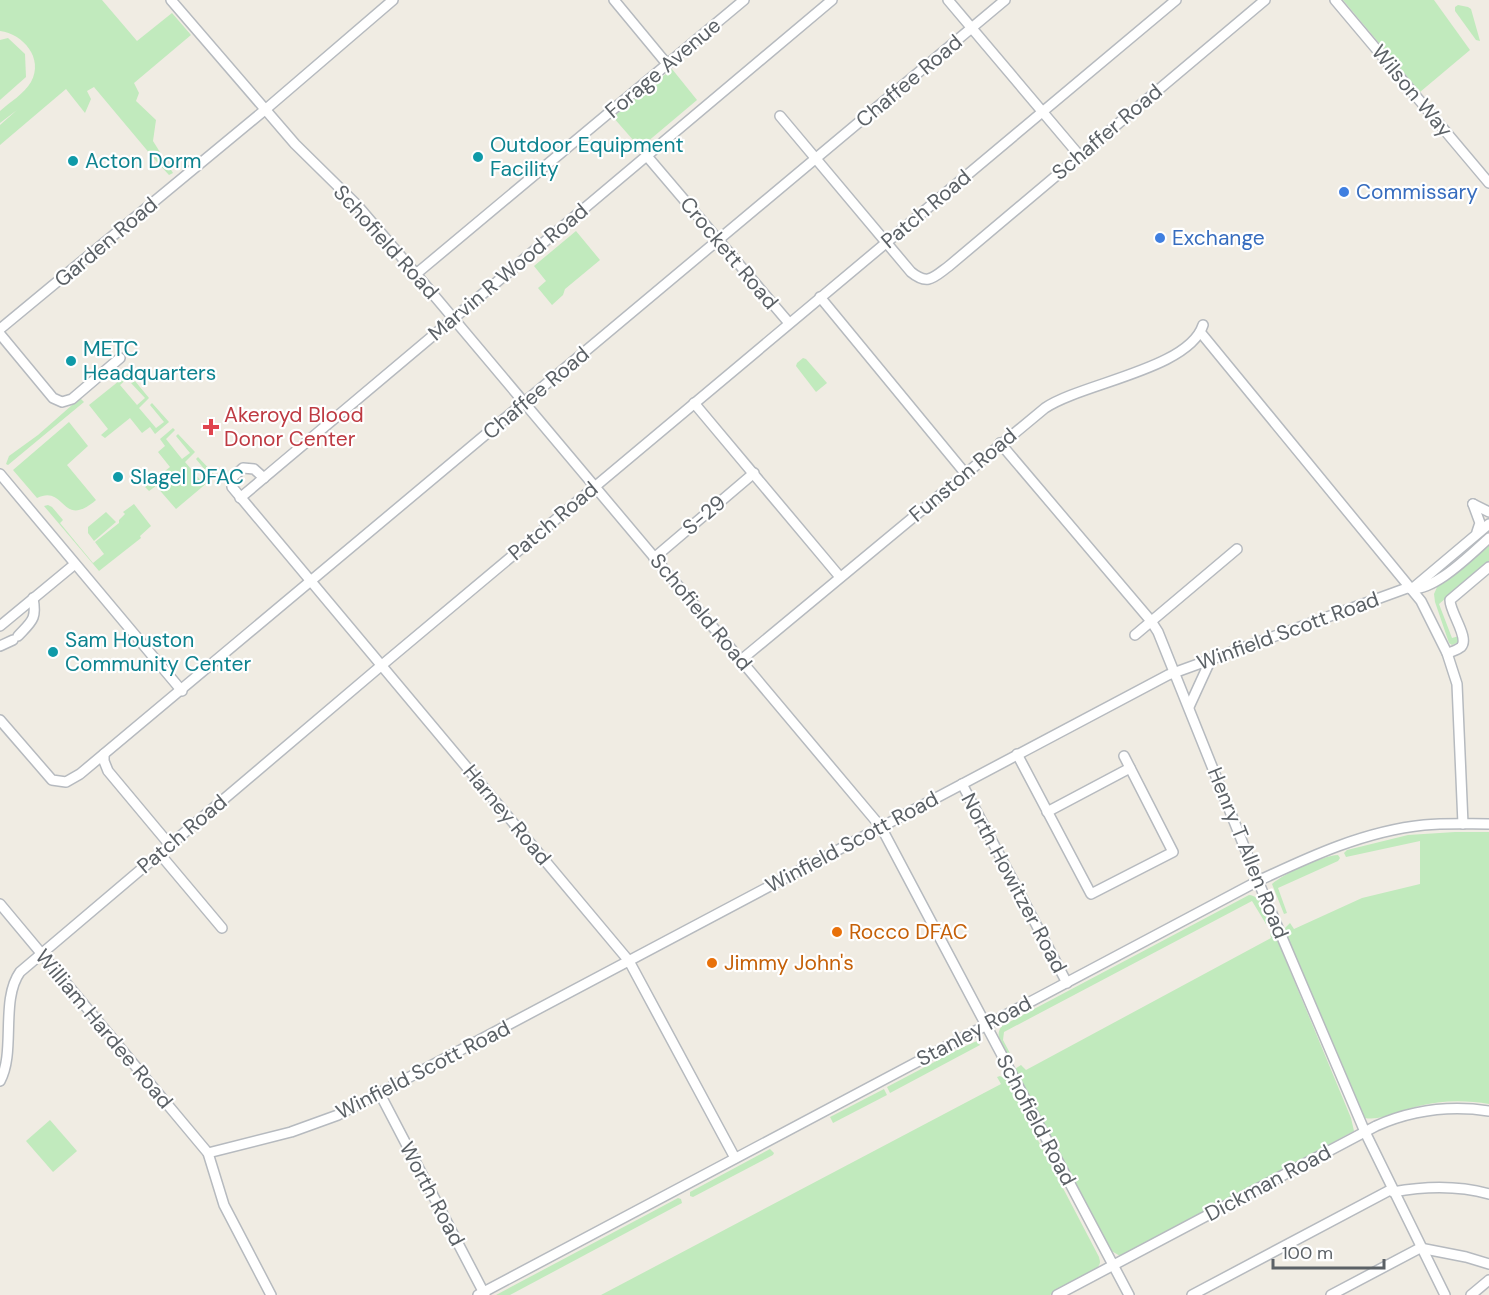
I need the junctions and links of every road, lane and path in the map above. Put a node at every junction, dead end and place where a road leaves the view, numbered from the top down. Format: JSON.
{"nodes":[{"id":1,"x":171,"y":0,"type":"edge"},
{"id":2,"x":393,"y":0,"type":"edge"},
{"id":3,"x":614,"y":0,"type":"edge"},
{"id":4,"x":744,"y":0,"type":"edge"},
{"id":5,"x":832,"y":0,"type":"edge"},
{"id":6,"x":948,"y":0,"type":"edge"},
{"id":7,"x":1005,"y":0,"type":"edge"},
{"id":8,"x":1176,"y":0,"type":"edge"},
{"id":9,"x":1265,"y":0,"type":"edge"},
{"id":10,"x":1335,"y":0,"type":"edge"},
{"id":11,"x":971,"y":28,"type":"junction"},
{"id":12,"x":667,"y":64,"type":"junction"},
{"id":13,"x":266,"y":109,"type":"junction"},
{"id":14,"x":1042,"y":112,"type":"junction"},
{"id":15,"x":780,"y":116,"type":"dead end"},
{"id":16,"x":646,"y":155,"type":"junction"},
{"id":17,"x":1079,"y":155,"type":"junction"},
{"id":18,"x":815,"y":159,"type":"junction"},
{"id":19,"x":1489,"y":183,"type":"edge"},
{"id":20,"x":718,"y":240,"type":"junction"},
{"id":21,"x":886,"y":242,"type":"junction"},
{"id":22,"x":416,"y":274,"type":"junction"},
{"id":23,"x":820,"y":297,"type":"junction"},
{"id":24,"x":453,"y":318,"type":"junction"},
{"id":25,"x":789,"y":323,"type":"junction"},
{"id":26,"x":0,"y":329,"type":"edge"},
{"id":27,"x":0,"y":334,"type":"edge"},
{"id":28,"x":120,"y":358,"type":"dead end"},
{"id":29,"x":524,"y":403,"type":"junction"},
{"id":30,"x":694,"y":403,"type":"junction"},
{"id":31,"x":1000,"y":443,"type":"junction"},
{"id":32,"x":754,"y":473,"type":"junction"},
{"id":33,"x":964,"y":473,"type":"junction"},
{"id":34,"x":0,"y":474,"type":"edge"},
{"id":35,"x":264,"y":478,"type":"junction"},
{"id":36,"x":595,"y":486,"type":"junction"},
{"id":37,"x":240,"y":498,"type":"junction"},
{"id":38,"x":1489,"y":512,"type":"edge"},
{"id":39,"x":1489,"y":524,"type":"edge"},
{"id":40,"x":1476,"y":534,"type":"junction"},
{"id":41,"x":1489,"y":538,"type":"edge"},
{"id":42,"x":1237,"y":549,"type":"dead end"},
{"id":43,"x":654,"y":558,"type":"junction"},
{"id":44,"x":75,"y":564,"type":"junction"},
{"id":45,"x":1489,"y":567,"type":"edge"},
{"id":46,"x":840,"y":577,"type":"junction"},
{"id":47,"x":312,"y":582,"type":"junction"},
{"id":48,"x":1411,"y":589,"type":"junction"},
{"id":49,"x":33,"y":598,"type":"junction"},
{"id":50,"x":1151,"y":621,"type":"junction"},
{"id":51,"x":0,"y":626,"type":"edge"},
{"id":52,"x":1135,"y":635,"type":"dead end"},
{"id":53,"x":0,"y":646,"type":"edge"},
{"id":54,"x":1447,"y":653,"type":"junction"},
{"id":55,"x":1211,"y":659,"type":"junction"},
{"id":56,"x":741,"y":660,"type":"junction"},
{"id":57,"x":382,"y":665,"type":"junction"},
{"id":58,"x":1175,"y":672,"type":"junction"},
{"id":59,"x":182,"y":691,"type":"junction"},
{"id":60,"x":1189,"y":707,"type":"junction"},
{"id":61,"x":0,"y":720,"type":"edge"},
{"id":62,"x":104,"y":754,"type":"junction"},
{"id":63,"x":1017,"y":754,"type":"junction"},
{"id":64,"x":1124,"y":756,"type":"dead end"},
{"id":65,"x":1130,"y":768,"type":"junction"},
{"id":66,"x":962,"y":784,"type":"junction"},
{"id":67,"x":1047,"y":812,"type":"junction"},
{"id":68,"x":1462,"y":824,"type":"junction"},
{"id":69,"x":1489,"y":824,"type":"edge"},
{"id":70,"x":881,"y":827,"type":"junction"},
{"id":71,"x":169,"y":844,"type":"junction"},
{"id":72,"x":159,"y":853,"type":"junction"},
{"id":73,"x":1258,"y":881,"type":"junction"},
{"id":74,"x":0,"y":904,"type":"edge"},
{"id":75,"x":222,"y":928,"type":"dead end"},
{"id":76,"x":41,"y":954,"type":"junction"},
{"id":77,"x":629,"y":961,"type":"junction"},
{"id":78,"x":1066,"y":983,"type":"junction"},
{"id":79,"x":986,"y":1025,"type":"junction"},
{"id":80,"x":3,"y":1045,"type":"edge"},
{"id":81,"x":0,"y":1081,"type":"edge"},
{"id":82,"x":380,"y":1094,"type":"junction"},
{"id":83,"x":1489,"y":1111,"type":"edge"},
{"id":84,"x":1365,"y":1132,"type":"junction"},
{"id":85,"x":207,"y":1154,"type":"junction"},
{"id":86,"x":735,"y":1158,"type":"junction"},
{"id":87,"x":1393,"y":1190,"type":"junction"},
{"id":88,"x":1489,"y":1194,"type":"edge"},
{"id":89,"x":1420,"y":1248,"type":"junction"},
{"id":90,"x":1489,"y":1264,"type":"edge"},
{"id":91,"x":1113,"y":1265,"type":"junction"},
{"id":92,"x":1489,"y":1281,"type":"edge"},
{"id":93,"x":482,"y":1294,"type":"edge"},
{"id":94,"x":271,"y":1295,"type":"edge"},
{"id":95,"x":1057,"y":1295,"type":"edge"},
{"id":96,"x":1129,"y":1295,"type":"edge"},
{"id":97,"x":1192,"y":1295,"type":"edge"},
{"id":98,"x":1331,"y":1295,"type":"edge"},
{"id":99,"x":1445,"y":1295,"type":"edge"},
{"id":100,"x":1472,"y":1295,"type":"edge"}],
"edges":[{"from":1,"to":13,"type":"street","name":"Schofield Road"},
{"from":2,"to":13,"type":"street","name":"Garden Road"},
{"from":3,"to":12,"type":"street"},
{"from":4,"to":12,"type":"street","name":"Forage Avenue"},
{"from":5,"to":16,"type":"street","name":"Marvin R Wood Road"},
{"from":6,"to":11,"type":"street"},
{"from":7,"to":11,"type":"street","name":"Chaffee Road"},
{"from":8,"to":14,"type":"street","name":"Patch Road"},
{"from":9,"to":17,"type":"street","name":"Schaffer Road"},
{"from":10,"to":19,"type":"street","name":"Wilson Way"},
{"from":11,"to":14,"type":"street"},
{"from":11,"to":18,"type":"street","name":"Chaffee Road"},
{"from":12,"to":22,"type":"street","name":"Forage Avenue"},
{"from":13,"to":22,"type":"street","name":"Schofield Road"},
{"from":13,"to":26,"type":"street","name":"Garden Road"},
{"from":14,"to":17,"type":"street"},
{"from":14,"to":21,"type":"street","name":"Patch Road"},
{"from":15,"to":18,"type":"street"},
{"from":16,"to":20,"type":"street","name":"Crockett Road"},
{"from":16,"to":24,"type":"street","name":"Marvin R Wood Road"},
{"from":17,"to":21,"type":"street","name":"Schaffer Road"},
{"from":18,"to":20,"type":"street","name":"Chaffee Road"},
{"from":18,"to":21,"type":"street"},
{"from":20,"to":25,"type":"street","name":"Crockett Road"},
{"from":20,"to":29,"type":"street","name":"Chaffee Road"},
{"from":21,"to":23,"type":"street","name":"Patch Road"},
{"from":22,"to":24,"type":"street","name":"Schofield Road"},
{"from":23,"to":25,"type":"street","name":"Patch Road"},
{"from":23,"to":33,"type":"street"},
{"from":24,"to":29,"type":"street","name":"Schofield Road"},
{"from":24,"to":35,"type":"street","name":"Marvin R Wood Road"},
{"from":25,"to":30,"type":"street","name":"Patch Road"},
{"from":27,"to":28,"type":"street"},
{"from":29,"to":36,"type":"street","name":"Schofield Road"},
{"from":29,"to":47,"type":"street","name":"Chaffee Road"},
{"from":30,"to":32,"type":"street"},
{"from":30,"to":36,"type":"street","name":"Patch Road"},
{"from":31,"to":33,"type":"street","name":"Funston Road"},
{"from":31,"to":48,"type":"street","name":"Funston Road"},
{"from":31,"to":50,"type":"street","name":"Henry T Allen Road"},
{"from":32,"to":43,"type":"street","name":"S-29"},
{"from":32,"to":46,"type":"street"},
{"from":33,"to":46,"type":"street","name":"Funston Road"},
{"from":34,"to":44,"type":"street"},
{"from":35,"to":37,"type":"street","name":"Marvin R Wood Road"},
{"from":35,"to":37,"type":"street"},
{"from":36,"to":43,"type":"street","name":"Schofield Road"},
{"from":36,"to":57,"type":"street","name":"Patch Road"},
{"from":37,"to":47,"type":"street","name":"Harney Road"},
{"from":38,"to":40,"type":"street"},
{"from":39,"to":40,"type":"street","name":"Winfield Scott Road"},
{"from":40,"to":48,"type":"street","name":"Winfield Scott Road"},
{"from":41,"to":48,"type":"street"},
{"from":42,"to":50,"type":"street"},
{"from":43,"to":56,"type":"street","name":"Schofield Road"},
{"from":44,"to":49,"type":"street"},
{"from":44,"to":59,"type":"street"},
{"from":45,"to":54,"type":"street"},
{"from":46,"to":56,"type":"street","name":"Funston Road"},
{"from":47,"to":57,"type":"street","name":"Harney Road"},
{"from":47,"to":59,"type":"street","name":"Chaffee Road"},
{"from":48,"to":54,"type":"street"},
{"from":48,"to":55,"type":"street","name":"Winfield Scott Road"},
{"from":49,"to":51,"type":"street"},
{"from":49,"to":53,"type":"street"},
{"from":50,"to":52,"type":"street"},
{"from":50,"to":58,"type":"street","name":"Henry T Allen Road"},
{"from":54,"to":68,"type":"street"},
{"from":55,"to":58,"type":"street","name":"Winfield Scott Road"},
{"from":55,"to":60,"type":"street"},
{"from":56,"to":70,"type":"street","name":"Schofield Road"},
{"from":57,"to":71,"type":"street","name":"Patch Road"},
{"from":57,"to":77,"type":"street","name":"Harney Road"},
{"from":58,"to":60,"type":"street","name":"Henry T Allen Road"},
{"from":58,"to":63,"type":"street","name":"Winfield Scott Road"},
{"from":59,"to":62,"type":"street","name":"Chaffee Road"},
{"from":60,"to":73,"type":"street","name":"Henry T Allen Road"},
{"from":61,"to":62,"type":"street","name":"Chaffee Road"},
{"from":62,"to":71,"type":"street"},
{"from":63,"to":66,"type":"street","name":"Winfield Scott Road"},
{"from":63,"to":67,"type":"street"},
{"from":64,"to":65,"type":"street"},
{"from":65,"to":67,"type":"street"},
{"from":65,"to":67,"type":"street"},
{"from":66,"to":70,"type":"street","name":"Winfield Scott Road"},
{"from":66,"to":78,"type":"street","name":"North Howitzer Road"},
{"from":68,"to":69,"type":"street","name":"Stanley Road"},
{"from":68,"to":73,"type":"street","name":"Stanley Road"},
{"from":70,"to":77,"type":"street","name":"Winfield Scott Road"},
{"from":70,"to":79,"type":"street","name":"Schofield Road"},
{"from":71,"to":72,"type":"street","name":"Patch Road"},
{"from":72,"to":75,"type":"street"},
{"from":72,"to":76,"type":"street","name":"Patch Road"},
{"from":73,"to":78,"type":"street","name":"Stanley Road"},
{"from":73,"to":84,"type":"street","name":"Henry T Allen Road"},
{"from":74,"to":76,"type":"street","name":"William Hardee Road"},
{"from":76,"to":80,"type":"street","name":"Patch Road"},
{"from":76,"to":85,"type":"street","name":"William Hardee Road"},
{"from":77,"to":82,"type":"street","name":"Winfield Scott Road"},
{"from":77,"to":86,"type":"street","name":"Harney Road"},
{"from":78,"to":79,"type":"street","name":"Stanley Road"},
{"from":79,"to":86,"type":"street","name":"Stanley Road"},
{"from":79,"to":91,"type":"street","name":"Schofield Road"},
{"from":80,"to":81,"type":"street","name":"Patch Road"},
{"from":82,"to":85,"type":"street","name":"Winfield Scott Road"},
{"from":82,"to":93,"type":"street","name":"Worth Road"},
{"from":83,"to":84,"type":"street","name":"Dickman Road"},
{"from":84,"to":87,"type":"street","name":"Henry T Allen Road"},
{"from":84,"to":91,"type":"street","name":"Dickman Road"},
{"from":85,"to":94,"type":"street"},
{"from":86,"to":93,"type":"street","name":"Stanley Road"},
{"from":87,"to":88,"type":"street"},
{"from":87,"to":89,"type":"street","name":"Henry T Allen Road"},
{"from":87,"to":97,"type":"street"},
{"from":89,"to":90,"type":"street"},
{"from":89,"to":98,"type":"street"},
{"from":89,"to":99,"type":"street","name":"Henry T Allen Road"},
{"from":91,"to":95,"type":"street","name":"Dickman Road"},
{"from":91,"to":96,"type":"street","name":"Schofield Road"},
{"from":92,"to":100,"type":"street"}]}
